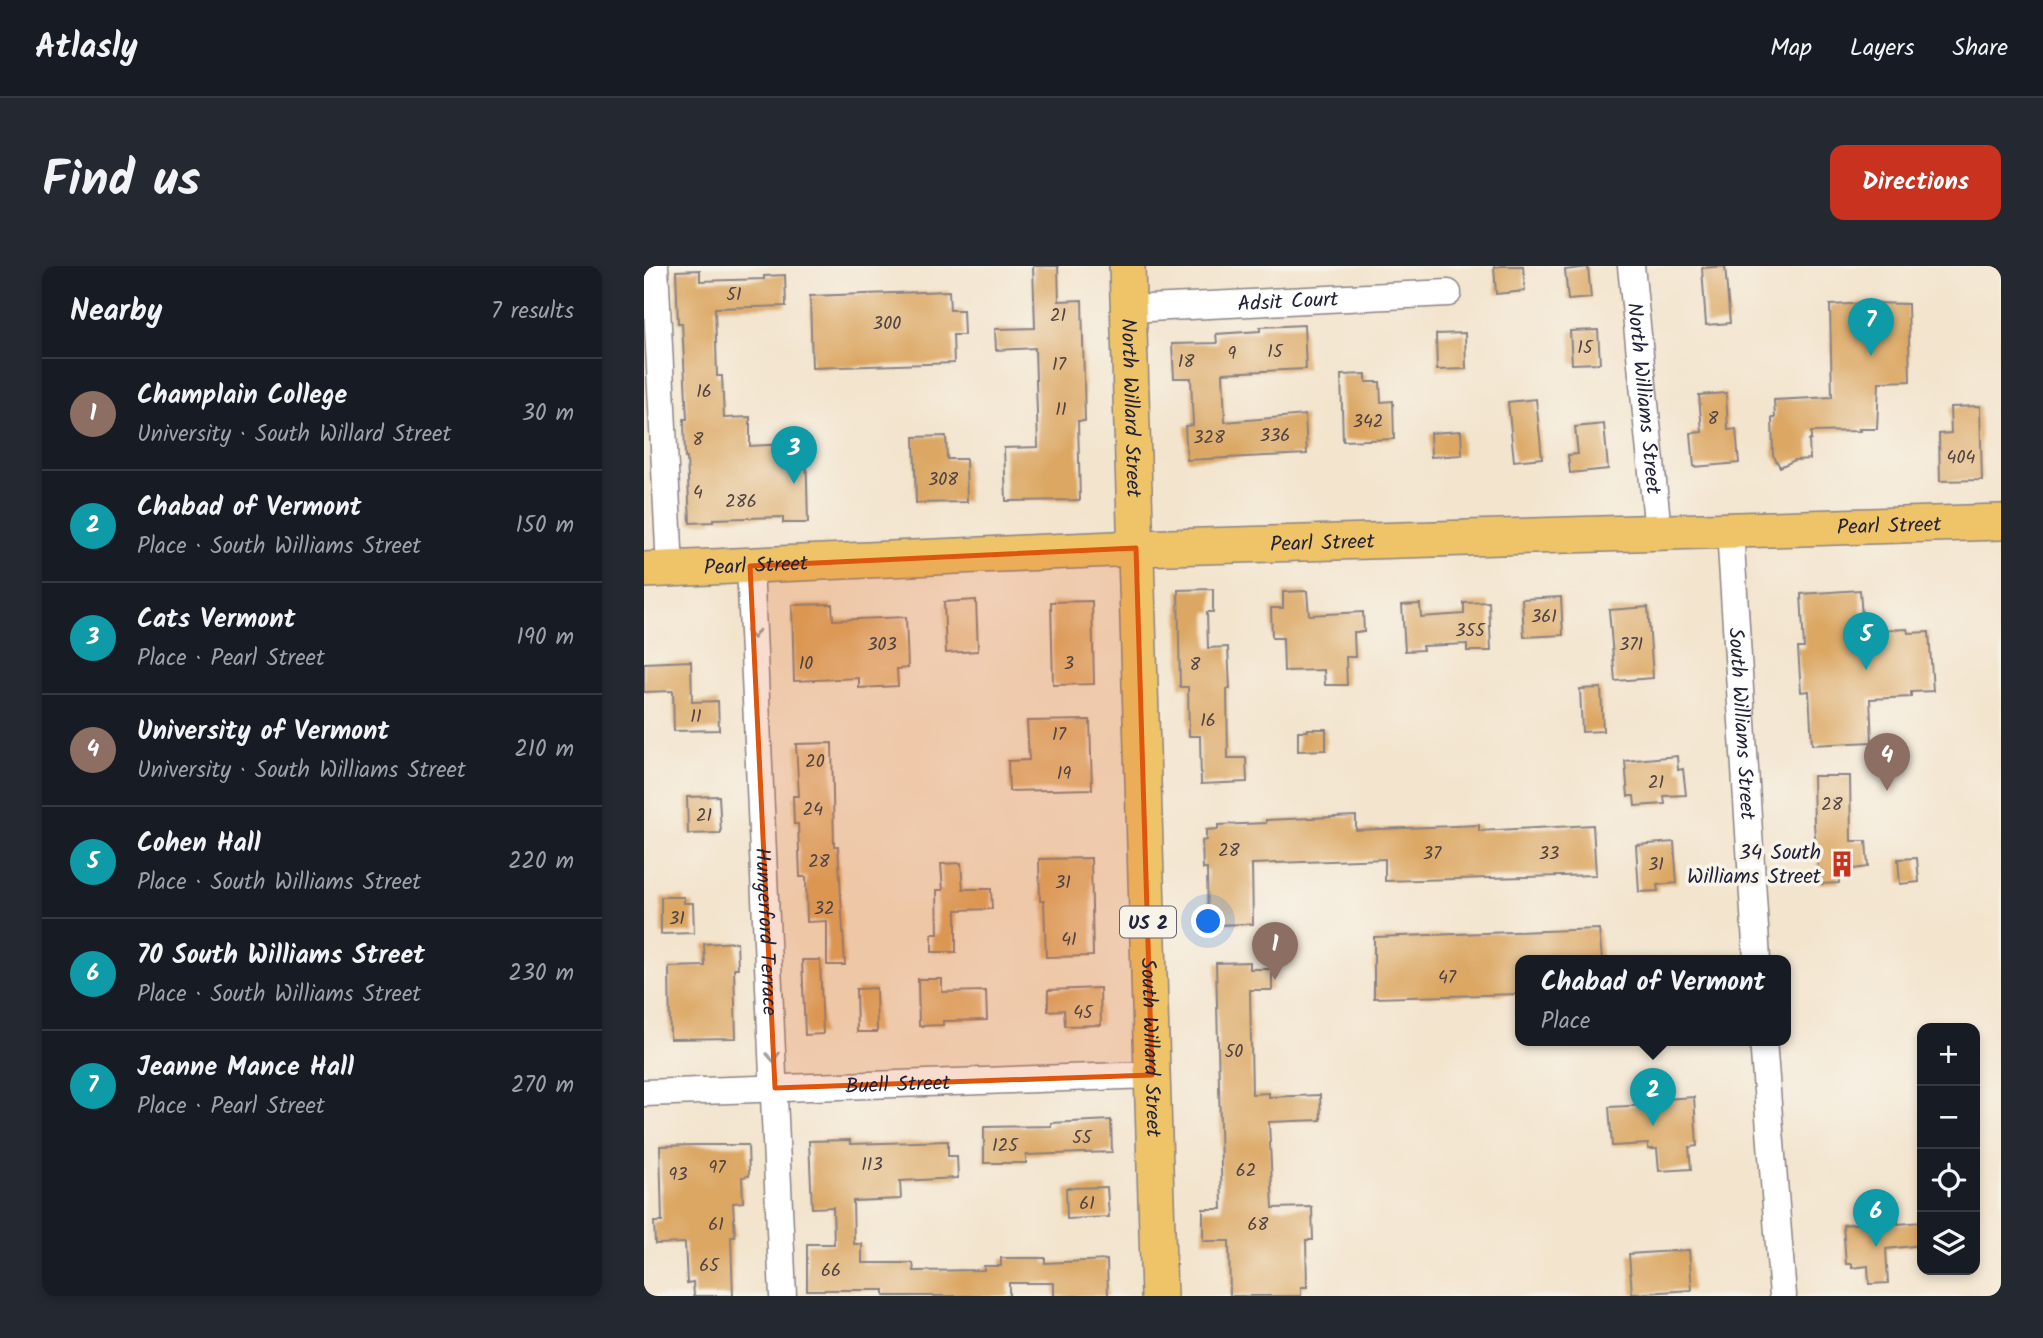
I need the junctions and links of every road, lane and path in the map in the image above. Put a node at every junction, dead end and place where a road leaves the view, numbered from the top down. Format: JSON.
{"nodes":[{"id":1,"x":655,"y":266,"type":"edge"},
{"id":2,"x":1127,"y":266,"type":"edge"},
{"id":3,"x":1631,"y":266,"type":"edge"},
{"id":4,"x":1448,"y":293,"type":"dead end"},
{"id":5,"x":1129,"y":309,"type":"junction"},
{"id":6,"x":2001,"y":522,"type":"edge"},
{"id":7,"x":1730,"y":530,"type":"junction"},
{"id":8,"x":1658,"y":531,"type":"junction"},
{"id":9,"x":1136,"y":548,"type":"junction"},
{"id":10,"x":750,"y":566,"type":"junction"},
{"id":11,"x":657,"y":569,"type":"edge"},
{"id":12,"x":1757,"y":955,"type":"edge"},
{"id":13,"x":1763,"y":1046,"type":"edge"},
{"id":14,"x":1152,"y":1075,"type":"junction"},
{"id":15,"x":775,"y":1088,"type":"junction"},
{"id":16,"x":644,"y":1093,"type":"edge"},
{"id":17,"x":783,"y":1296,"type":"edge"},
{"id":18,"x":1159,"y":1296,"type":"edge"},
{"id":19,"x":1783,"y":1296,"type":"edge"}],
"edges":[{"from":1,"to":11,"type":"street"},
{"from":2,"to":5,"type":"main road","name":"North Willard Street","number":"US 2"},
{"from":3,"to":8,"type":"street","name":"North Williams Street"},
{"from":4,"to":5,"type":"street","name":"Adsit Court"},
{"from":5,"to":9,"type":"main road","name":"North Willard Street","number":"US 2"},
{"from":6,"to":7,"type":"main road","name":"Pearl Street"},
{"from":7,"to":8,"type":"main road","name":"Pearl Street"},
{"from":7,"to":12,"type":"street","name":"South Williams Street"},
{"from":8,"to":9,"type":"main road","name":"Pearl Street"},
{"from":9,"to":10,"type":"main road","name":"Pearl Street"},
{"from":9,"to":14,"type":"main road","name":"South Willard Street","number":"US 2"},
{"from":10,"to":11,"type":"main road","name":"Pearl Street"},
{"from":10,"to":15,"type":"street","name":"Hungerford Terrace","one_way":true},
{"from":13,"to":19,"type":"street"},
{"from":14,"to":15,"type":"street","name":"Buell Street"},
{"from":14,"to":18,"type":"main road","name":"South Willard Street","number":"US 2"},
{"from":15,"to":16,"type":"street","name":"Buell Street"},
{"from":15,"to":17,"type":"street","name":"Hungerford Terrace"}]}
